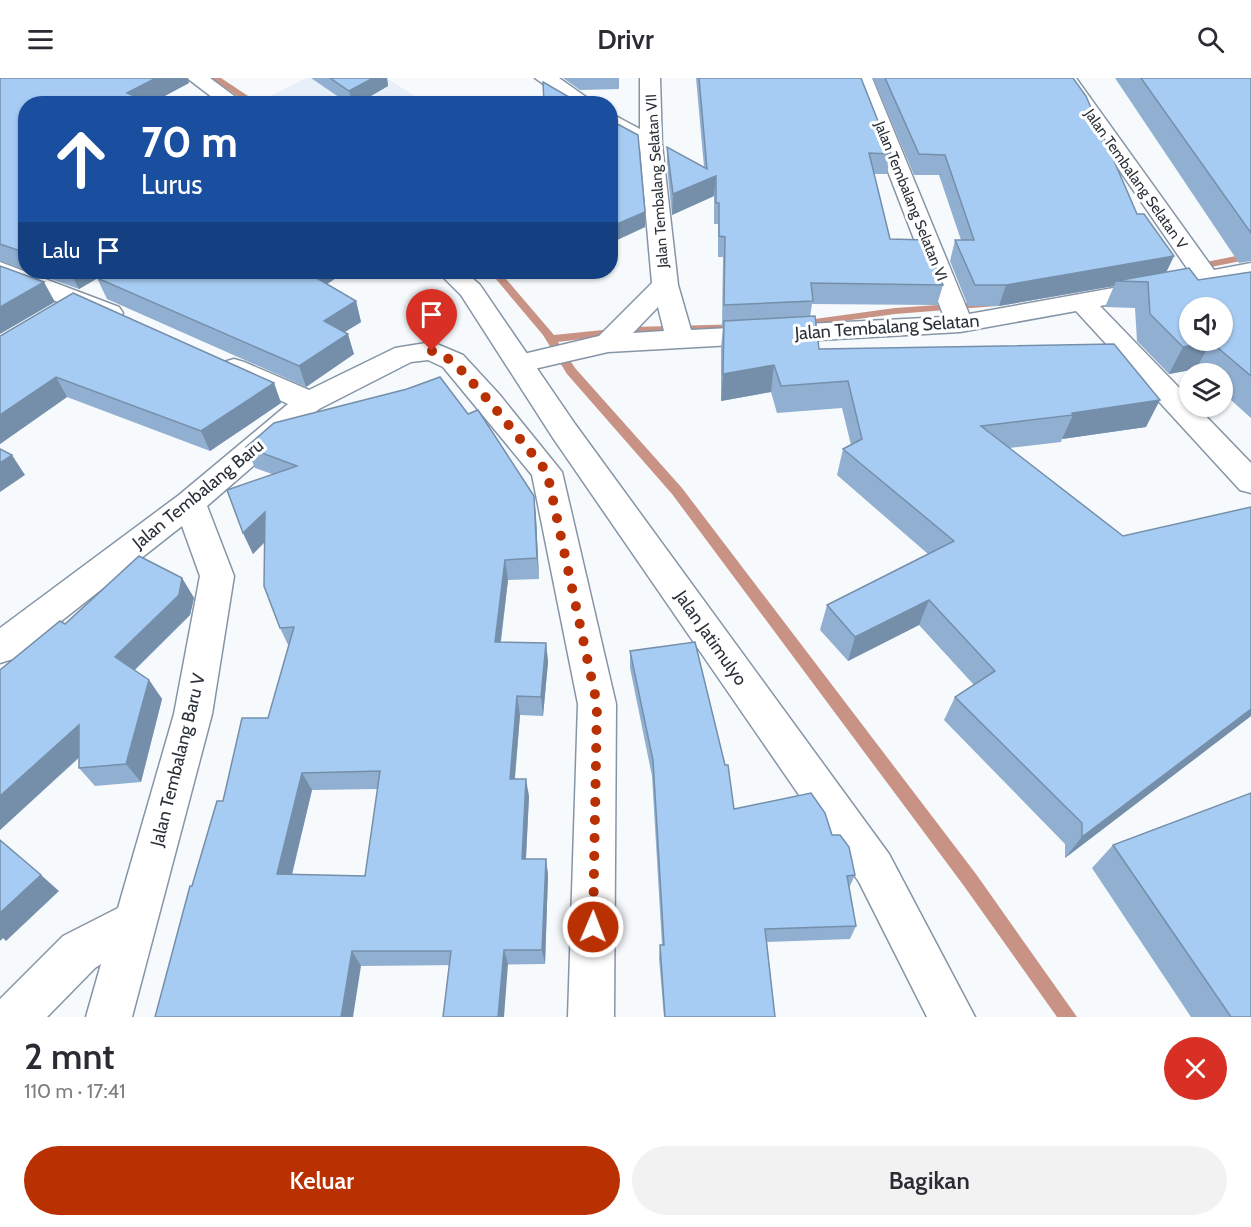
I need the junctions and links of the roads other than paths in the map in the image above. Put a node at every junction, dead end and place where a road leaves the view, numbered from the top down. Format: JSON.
{"nodes":[{"id":1,"x":196,"y":78,"type":"edge"},
{"id":2,"x":545,"y":78,"type":"edge"},
{"id":3,"x":650,"y":78,"type":"edge"},
{"id":4,"x":862,"y":78,"type":"edge"},
{"id":5,"x":1066,"y":78,"type":"edge"},
{"id":6,"x":223,"y":96,"type":"edge"},
{"id":7,"x":573,"y":96,"type":"edge"},
{"id":8,"x":618,"y":124,"type":"edge"},
{"id":9,"x":651,"y":145,"type":"junction"},
{"id":10,"x":0,"y":270,"type":"edge"},
{"id":11,"x":1251,"y":271,"type":"edge"},
{"id":12,"x":18,"y":277,"type":"edge"},
{"id":13,"x":24,"y":279,"type":"edge"},
{"id":14,"x":458,"y":279,"type":"edge"},
{"id":15,"x":1207,"y":279,"type":"junction"},
{"id":16,"x":110,"y":283,"type":"edge"},
{"id":17,"x":664,"y":285,"type":"junction"},
{"id":18,"x":83,"y":301,"type":"junction"},
{"id":19,"x":1083,"y":302,"type":"junction"},
{"id":20,"x":52,"y":319,"type":"edge"},
{"id":21,"x":960,"y":324,"type":"junction"},
{"id":22,"x":137,"y":325,"type":"edge"},
{"id":23,"x":680,"y":339,"type":"junction"},
{"id":24,"x":608,"y":343,"type":"junction"},
{"id":25,"x":212,"y":359,"type":"edge"},
{"id":26,"x":528,"y":362,"type":"junction"},
{"id":27,"x":309,"y":402,"type":"junction"},
{"id":28,"x":1251,"y":482,"type":"edge"},
{"id":29,"x":190,"y":503,"type":"junction"},
{"id":30,"x":0,"y":648,"type":"edge"},
{"id":31,"x":135,"y":922,"type":"junction"},
{"id":32,"x":15,"y":1017,"type":"edge"},
{"id":33,"x":109,"y":1017,"type":"edge"},
{"id":34,"x":591,"y":1017,"type":"edge"},
{"id":35,"x":952,"y":1017,"type":"edge"}],
"edges":[{"from":1,"to":6,"type":"street"},
{"from":2,"to":7,"type":"street"},
{"from":3,"to":9,"type":"street","name":"Jalan Tembalang Selatan VII"},
{"from":4,"to":21,"type":"street","name":"Jalan Tembalang Selatan VI"},
{"from":5,"to":15,"type":"street","name":"Jalan Tembalang Selatan V"},
{"from":8,"to":9,"type":"street"},
{"from":9,"to":17,"type":"street","name":"Jalan Tembalang Selatan VII"},
{"from":10,"to":12,"type":"street"},
{"from":11,"to":15,"type":"street","name":"Jalan Tembalang Selatan"},
{"from":13,"to":18,"type":"street"},
{"from":14,"to":26,"type":"street","name":"Jalan Jatimulyo"},
{"from":15,"to":19,"type":"street","name":"Jalan Tembalang Selatan"},
{"from":16,"to":18,"type":"street"},
{"from":17,"to":23,"type":"street","name":"Jalan Tembalang Selatan VII"},
{"from":17,"to":24,"type":"street","name":"Jalan Tembalang Selatan VII"},
{"from":18,"to":20,"type":"street"},
{"from":18,"to":22,"type":"street"},
{"from":19,"to":21,"type":"street","name":"Jalan Tembalang Selatan"},
{"from":19,"to":28,"type":"street"},
{"from":21,"to":23,"type":"street","name":"Jalan Tembalang Selatan"},
{"from":23,"to":24,"type":"street","name":"Jalan Tembalang Selatan"},
{"from":24,"to":26,"type":"street","name":"Jalan Tembalang Selatan"},
{"from":25,"to":27,"type":"street"},
{"from":26,"to":35,"type":"street","name":"Jalan Jatimulyo"},
{"from":27,"to":29,"type":"street","name":"Jalan Tembalang Baru"},
{"from":27,"to":34,"type":"street","name":"Jalan Tembalang Baru"},
{"from":29,"to":30,"type":"street","name":"Jalan Tembalang Baru"},
{"from":29,"to":31,"type":"street","name":"Jalan Tembalang Baru V"},
{"from":31,"to":32,"type":"street"},
{"from":31,"to":33,"type":"street","name":"Jalan Tembalang Baru V"}]}
